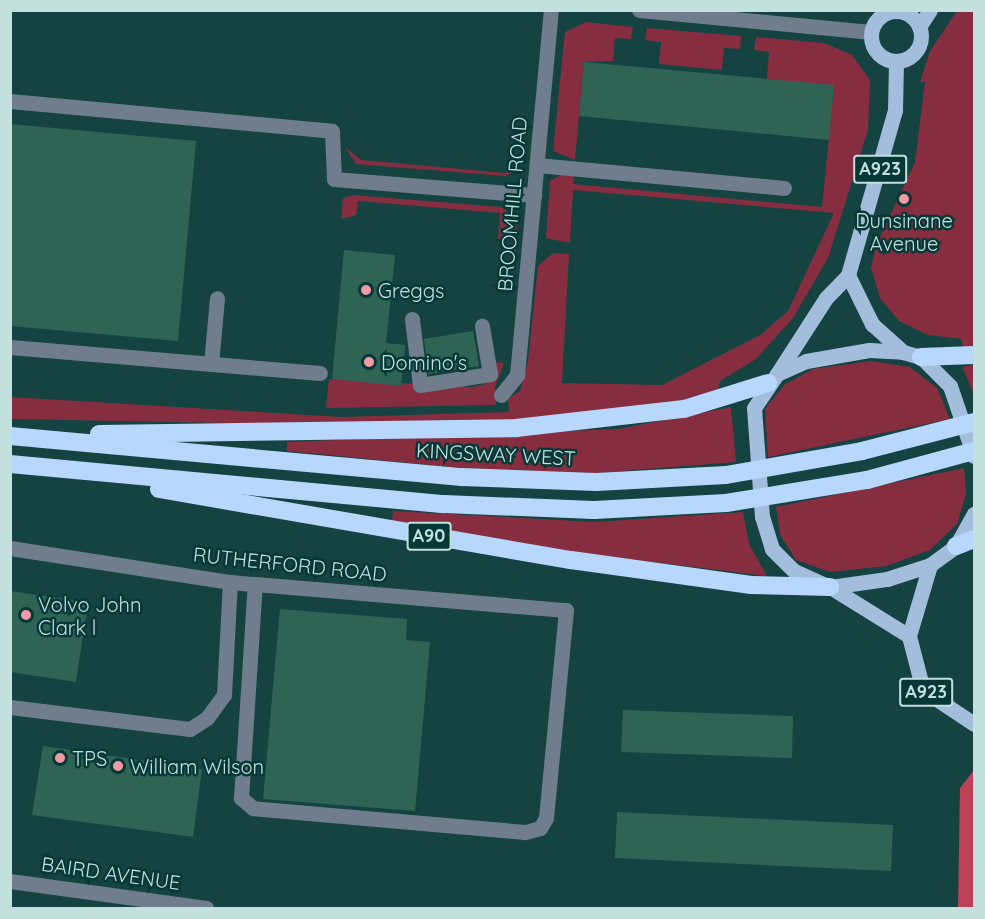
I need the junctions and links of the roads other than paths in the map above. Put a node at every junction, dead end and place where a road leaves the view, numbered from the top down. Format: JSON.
{"nodes":[{"id":1,"x":551,"y":10,"type":"edge"},
{"id":2,"x":639,"y":10,"type":"edge"},
{"id":3,"x":930,"y":10,"type":"edge"},
{"id":4,"x":919,"y":27,"type":"junction"},
{"id":5,"x":871,"y":32,"type":"junction"},
{"id":6,"x":896,"y":61,"type":"junction"},
{"id":7,"x":10,"y":101,"type":"edge"},
{"id":8,"x":537,"y":165,"type":"junction"},
{"id":9,"x":784,"y":188,"type":"dead end"},
{"id":10,"x":534,"y":195,"type":"junction"},
{"id":11,"x":848,"y":275,"type":"junction"},
{"id":12,"x":217,"y":298,"type":"dead end"},
{"id":13,"x":412,"y":320,"type":"dead end"},
{"id":14,"x":482,"y":326,"type":"dead end"},
{"id":15,"x":10,"y":347,"type":"edge"},
{"id":16,"x":903,"y":352,"type":"junction"},
{"id":17,"x":975,"y":355,"type":"edge"},
{"id":18,"x":921,"y":357,"type":"junction"},
{"id":19,"x":210,"y":364,"type":"junction"},
{"id":20,"x":320,"y":373,"type":"dead end"},
{"id":21,"x":773,"y":379,"type":"junction"},
{"id":22,"x":501,"y":395,"type":"dead end"},
{"id":23,"x":975,"y":422,"type":"edge"},
{"id":24,"x":10,"y":436,"type":"edge"},
{"id":25,"x":975,"y":451,"type":"edge"},
{"id":26,"x":975,"y":456,"type":"edge"},
{"id":27,"x":10,"y":464,"type":"edge"},
{"id":28,"x":30,"y":466,"type":"junction"},
{"id":29,"x":975,"y":514,"type":"edge"},
{"id":30,"x":975,"y":539,"type":"edge"},
{"id":31,"x":957,"y":546,"type":"junction"},
{"id":32,"x":10,"y":548,"type":"edge"},
{"id":33,"x":930,"y":565,"type":"junction"},
{"id":34,"x":230,"y":582,"type":"junction"},
{"id":35,"x":255,"y":584,"type":"junction"},
{"id":36,"x":830,"y":586,"type":"junction"},
{"id":37,"x":909,"y":636,"type":"junction"},
{"id":38,"x":10,"y":706,"type":"edge"},
{"id":39,"x":975,"y":724,"type":"edge"},
{"id":40,"x":10,"y":881,"type":"edge"},
{"id":41,"x":206,"y":909,"type":"edge"}],
"edges":[{"from":1,"to":8,"type":"street","name":"BROOMHILL ROAD"},
{"from":2,"to":5,"type":"street"},
{"from":3,"to":4,"type":"main road"},
{"from":4,"to":5,"type":"main road"},
{"from":4,"to":6,"type":"main road"},
{"from":5,"to":6,"type":"main road"},
{"from":6,"to":11,"type":"main road","number":"A923"},
{"from":7,"to":10,"type":"street"},
{"from":8,"to":9,"type":"street"},
{"from":8,"to":10,"type":"street","name":"BROOMHILL ROAD"},
{"from":10,"to":22,"type":"street","name":"BROOMHILL ROAD"},
{"from":11,"to":16,"type":"main road"},
{"from":11,"to":21,"type":"main road","number":"A923"},
{"from":12,"to":19,"type":"street"},
{"from":13,"to":14,"type":"street"},
{"from":15,"to":19,"type":"street"},
{"from":16,"to":18,"type":"main road"},
{"from":16,"to":21,"type":"main road"},
{"from":17,"to":18,"type":"highway"},
{"from":18,"to":26,"type":"main road"},
{"from":19,"to":20,"type":"street"},
{"from":21,"to":24,"type":"highway"},
{"from":21,"to":36,"type":"main road"},
{"from":23,"to":24,"type":"highway","name":"KINGSWAY WEST"},
{"from":25,"to":28,"type":"highway","number":"A90"},
{"from":27,"to":28,"type":"highway","number":"A90"},
{"from":28,"to":36,"type":"highway","number":"A90"},
{"from":29,"to":31,"type":"main road"},
{"from":30,"to":31,"type":"highway"},
{"from":31,"to":33,"type":"main road"},
{"from":32,"to":34,"type":"street","name":"RUTHERFORD ROAD"},
{"from":33,"to":36,"type":"main road"},
{"from":33,"to":37,"type":"main road"},
{"from":34,"to":35,"type":"street","name":"RUTHERFORD ROAD"},
{"from":34,"to":38,"type":"street"},
{"from":35,"to":35,"type":"street","name":"RUTHERFORD ROAD"},
{"from":36,"to":37,"type":"main road"},
{"from":37,"to":39,"type":"main road","number":"A923"},
{"from":40,"to":41,"type":"street","name":"BAIRD AVENUE"}]}
